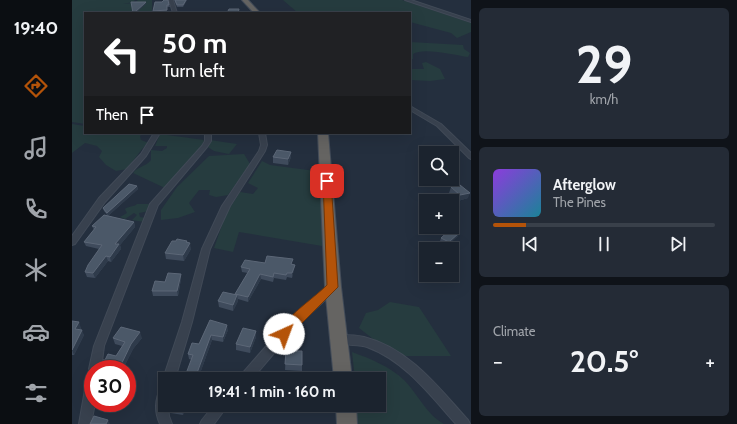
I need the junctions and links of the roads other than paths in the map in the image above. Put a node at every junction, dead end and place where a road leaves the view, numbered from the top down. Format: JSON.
{"nodes":[{"id":1,"x":171,"y":0,"type":"edge"},
{"id":2,"x":245,"y":0,"type":"edge"},
{"id":3,"x":407,"y":0,"type":"edge"},
{"id":4,"x":175,"y":12,"type":"edge"},
{"id":5,"x":256,"y":12,"type":"edge"},
{"id":6,"x":471,"y":20,"type":"edge"},
{"id":7,"x":411,"y":109,"type":"edge"},
{"id":8,"x":156,"y":134,"type":"edge"},
{"id":9,"x":208,"y":134,"type":"edge"},
{"id":10,"x":262,"y":134,"type":"edge"},
{"id":11,"x":323,"y":134,"type":"edge"},
{"id":12,"x":471,"y":157,"type":"edge"},
{"id":13,"x":72,"y":242,"type":"edge"},
{"id":14,"x":333,"y":287,"type":"junction"},
{"id":15,"x":340,"y":339,"type":"junction"},
{"id":16,"x":97,"y":360,"type":"edge"},
{"id":17,"x":171,"y":372,"type":"edge"},
{"id":18,"x":251,"y":372,"type":"edge"},
{"id":19,"x":342,"y":372,"type":"edge"},
{"id":20,"x":87,"y":412,"type":"edge"},
{"id":21,"x":161,"y":412,"type":"edge"},
{"id":22,"x":216,"y":412,"type":"edge"},
{"id":23,"x":346,"y":412,"type":"edge"},
{"id":24,"x":85,"y":424,"type":"edge"},
{"id":25,"x":166,"y":424,"type":"edge"},
{"id":26,"x":206,"y":424,"type":"edge"},
{"id":27,"x":347,"y":424,"type":"edge"},
{"id":28,"x":464,"y":424,"type":"edge"}],
"edges":[{"from":1,"to":4,"type":"street"},
{"from":2,"to":5,"type":"highway"},
{"from":3,"to":6,"type":"street"},
{"from":7,"to":12,"type":"street"},
{"from":8,"to":13,"type":"street"},
{"from":9,"to":16,"type":"street"},
{"from":10,"to":17,"type":"street"},
{"from":11,"to":14,"type":"highway"},
{"from":14,"to":15,"type":"highway"},
{"from":14,"to":18,"type":"street"},
{"from":15,"to":19,"type":"highway"},
{"from":15,"to":28,"type":"street"},
{"from":20,"to":24,"type":"street"},
{"from":21,"to":25,"type":"street"},
{"from":22,"to":26,"type":"street"},
{"from":23,"to":27,"type":"highway"}]}
